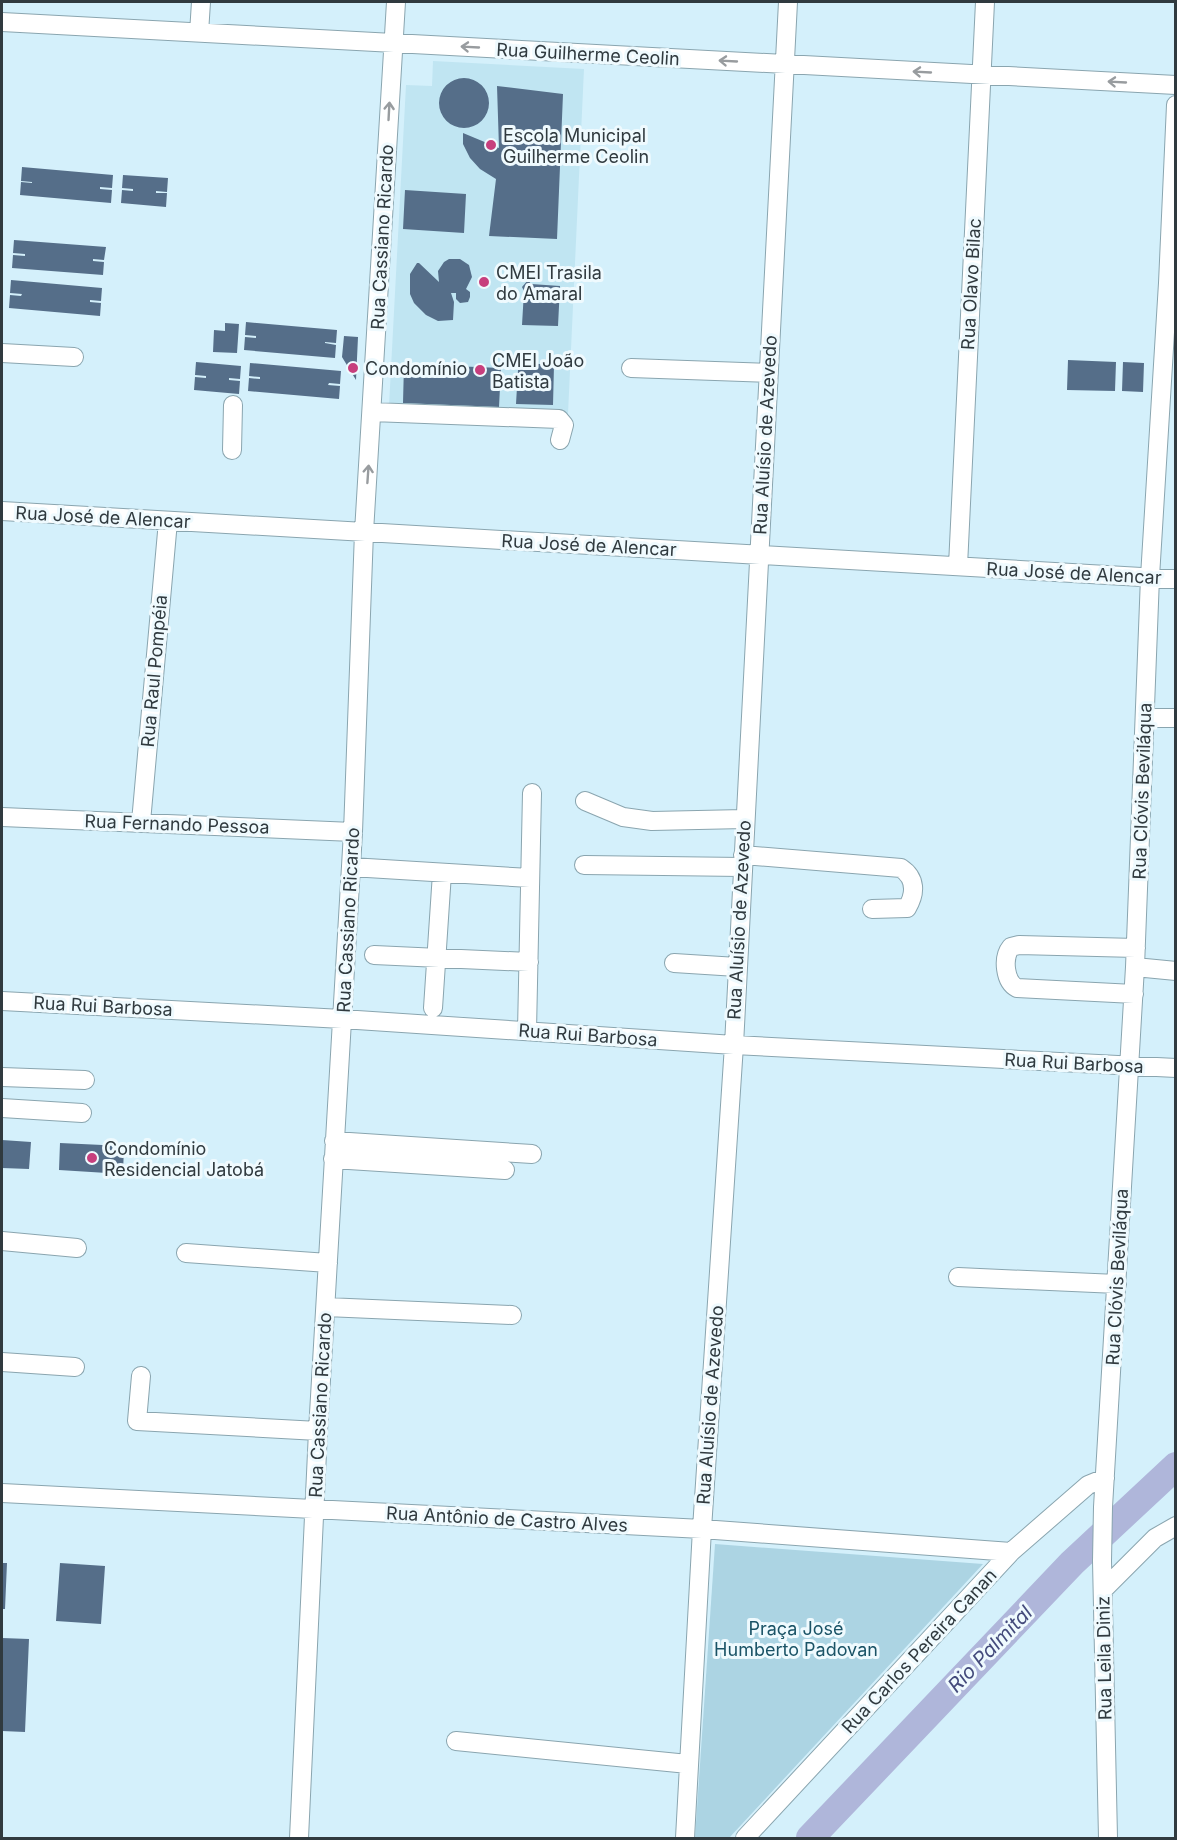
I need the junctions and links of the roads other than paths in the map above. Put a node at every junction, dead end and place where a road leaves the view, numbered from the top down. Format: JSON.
{"nodes":[{"id":1,"x":201,"y":2,"type":"edge"},
{"id":2,"x":396,"y":2,"type":"edge"},
{"id":3,"x":788,"y":2,"type":"edge"},
{"id":4,"x":985,"y":2,"type":"edge"},
{"id":5,"x":2,"y":22,"type":"edge"},
{"id":6,"x":199,"y":33,"type":"junction"},
{"id":7,"x":393,"y":43,"type":"junction"},
{"id":8,"x":784,"y":64,"type":"junction"},
{"id":9,"x":980,"y":75,"type":"junction"},
{"id":10,"x":1176,"y":86,"type":"edge"},
{"id":11,"x":1176,"y":105,"type":"edge"},
{"id":12,"x":1172,"y":283,"type":"edge"},
{"id":13,"x":2,"y":353,"type":"edge"},
{"id":14,"x":74,"y":357,"type":"dead end"},
{"id":15,"x":1169,"y":366,"type":"edge"},
{"id":16,"x":631,"y":368,"type":"dead end"},
{"id":17,"x":768,"y":373,"type":"junction"},
{"id":18,"x":233,"y":405,"type":"dead end"},
{"id":19,"x":372,"y":412,"type":"junction"},
{"id":20,"x":560,"y":440,"type":"dead end"},
{"id":21,"x":232,"y":450,"type":"dead end"},
{"id":22,"x":2,"y":511,"type":"edge"},
{"id":23,"x":168,"y":521,"type":"junction"},
{"id":24,"x":364,"y":532,"type":"junction"},
{"id":25,"x":759,"y":555,"type":"junction"},
{"id":26,"x":958,"y":566,"type":"junction"},
{"id":27,"x":1150,"y":577,"type":"junction"},
{"id":28,"x":1176,"y":579,"type":"edge"},
{"id":29,"x":1146,"y":718,"type":"junction"},
{"id":30,"x":1176,"y":718,"type":"edge"},
{"id":31,"x":532,"y":792,"type":"dead end"},
{"id":32,"x":585,"y":801,"type":"dead end"},
{"id":33,"x":2,"y":817,"type":"edge"},
{"id":34,"x":744,"y":819,"type":"junction"},
{"id":35,"x":141,"y":822,"type":"junction"},
{"id":36,"x":353,"y":832,"type":"junction"},
{"id":37,"x":743,"y":861,"type":"junction"},
{"id":38,"x":584,"y":865,"type":"dead end"},
{"id":39,"x":351,"y":867,"type":"junction"},
{"id":40,"x":442,"y":873,"type":"junction"},
{"id":41,"x":530,"y":878,"type":"junction"},
{"id":42,"x":872,"y":909,"type":"dead end"},
{"id":43,"x":1136,"y":948,"type":"junction"},
{"id":44,"x":374,"y":955,"type":"dead end"},
{"id":45,"x":437,"y":958,"type":"junction"},
{"id":46,"x":529,"y":962,"type":"junction"},
{"id":47,"x":674,"y":963,"type":"dead end"},
{"id":48,"x":737,"y":967,"type":"junction"},
{"id":49,"x":1135,"y":968,"type":"junction"},
{"id":50,"x":1176,"y":971,"type":"edge"},
{"id":51,"x":1134,"y":994,"type":"junction"},
{"id":52,"x":2,"y":1001,"type":"edge"},
{"id":53,"x":433,"y":1008,"type":"dead end"},
{"id":54,"x":342,"y":1019,"type":"junction"},
{"id":55,"x":527,"y":1031,"type":"junction"},
{"id":56,"x":734,"y":1045,"type":"junction"},
{"id":57,"x":1130,"y":1066,"type":"junction"},
{"id":58,"x":1176,"y":1068,"type":"edge"},
{"id":59,"x":2,"y":1077,"type":"edge"},
{"id":60,"x":85,"y":1080,"type":"dead end"},
{"id":61,"x":2,"y":1108,"type":"edge"},
{"id":62,"x":81,"y":1113,"type":"dead end"},
{"id":63,"x":334,"y":1150,"type":"junction"},
{"id":64,"x":532,"y":1154,"type":"dead end"},
{"id":65,"x":505,"y":1170,"type":"dead end"},
{"id":66,"x":2,"y":1241,"type":"edge"},
{"id":67,"x":77,"y":1248,"type":"dead end"},
{"id":68,"x":186,"y":1253,"type":"dead end"},
{"id":69,"x":328,"y":1263,"type":"junction"},
{"id":70,"x":958,"y":1277,"type":"dead end"},
{"id":71,"x":1117,"y":1284,"type":"junction"},
{"id":72,"x":326,"y":1307,"type":"junction"},
{"id":73,"x":512,"y":1315,"type":"dead end"},
{"id":74,"x":2,"y":1362,"type":"edge"},
{"id":75,"x":75,"y":1367,"type":"dead end"},
{"id":76,"x":141,"y":1376,"type":"dead end"},
{"id":77,"x":318,"y":1431,"type":"junction"},
{"id":78,"x":1108,"y":1435,"type":"junction"},
{"id":79,"x":1105,"y":1478,"type":"junction"},
{"id":80,"x":1088,"y":1485,"type":"junction"},
{"id":81,"x":2,"y":1493,"type":"edge"},
{"id":82,"x":314,"y":1508,"type":"junction"},
{"id":83,"x":1176,"y":1526,"type":"edge"},
{"id":84,"x":702,"y":1529,"type":"junction"},
{"id":85,"x":1011,"y":1552,"type":"junction"},
{"id":86,"x":1103,"y":1590,"type":"junction"},
{"id":87,"x":456,"y":1741,"type":"dead end"},
{"id":88,"x":688,"y":1764,"type":"junction"},
{"id":89,"x":299,"y":1839,"type":"edge"},
{"id":90,"x":685,"y":1839,"type":"edge"},
{"id":91,"x":745,"y":1839,"type":"edge"},
{"id":92,"x":1108,"y":1839,"type":"edge"}],
"edges":[{"from":1,"to":6,"type":"street"},
{"from":2,"to":7,"type":"street","name":"Rua Cassiano Ricardo"},
{"from":3,"to":8,"type":"street","name":"Rua Aluísio de Azevedo"},
{"from":4,"to":9,"type":"street","name":"Rua Olavo Bilac"},
{"from":5,"to":6,"type":"street","name":"Rua Guilherme Ceolin"},
{"from":6,"to":7,"type":"street","name":"Rua Guilherme Ceolin"},
{"from":8,"to":7,"type":"street","name":"Rua Guilherme Ceolin","one_way":true},
{"from":19,"to":7,"type":"street","name":"Rua Cassiano Ricardo","one_way":true},
{"from":9,"to":8,"type":"street","name":"Rua Guilherme Ceolin","one_way":true},
{"from":8,"to":17,"type":"street","name":"Rua Aluísio de Azevedo"},
{"from":10,"to":9,"type":"street","name":"Rua Guilherme Ceolin","one_way":true},
{"from":9,"to":26,"type":"street","name":"Rua Olavo Bilac"},
{"from":11,"to":12,"type":"street","name":"Rua Clóvis Beviláqua"},
{"from":12,"to":15,"type":"street","name":"Rua Clóvis Beviláqua"},
{"from":13,"to":14,"type":"street"},
{"from":15,"to":27,"type":"street","name":"Rua Clóvis Beviláqua"},
{"from":16,"to":17,"type":"street"},
{"from":17,"to":25,"type":"street","name":"Rua Aluísio de Azevedo"},
{"from":18,"to":21,"type":"street"},
{"from":19,"to":20,"type":"street"},
{"from":24,"to":19,"type":"street","name":"Rua Cassiano Ricardo","one_way":true},
{"from":22,"to":23,"type":"street","name":"Rua José de Alencar"},
{"from":23,"to":24,"type":"street","name":"Rua José de Alencar"},
{"from":23,"to":35,"type":"street","name":"Rua Raul Pompéia"},
{"from":24,"to":25,"type":"street","name":"Rua José de Alencar"},
{"from":24,"to":36,"type":"street","name":"Rua Cassiano Ricardo"},
{"from":25,"to":26,"type":"street","name":"Rua José de Alencar"},
{"from":25,"to":34,"type":"street","name":"Rua Aluísio de Azevedo"},
{"from":26,"to":27,"type":"street","name":"Rua José de Alencar"},
{"from":27,"to":28,"type":"street","name":"Rua José de Alencar"},
{"from":27,"to":29,"type":"street","name":"Rua Clóvis Beviláqua"},
{"from":29,"to":30,"type":"street"},
{"from":29,"to":43,"type":"street","name":"Rua Clóvis Beviláqua"},
{"from":31,"to":41,"type":"street"},
{"from":32,"to":34,"type":"street"},
{"from":33,"to":35,"type":"street","name":"Rua Fernando Pessoa"},
{"from":34,"to":37,"type":"street","name":"Rua Aluísio de Azevedo"},
{"from":35,"to":36,"type":"street","name":"Rua Fernando Pessoa"},
{"from":36,"to":39,"type":"street","name":"Rua Cassiano Ricardo"},
{"from":37,"to":38,"type":"street"},
{"from":37,"to":42,"type":"street"},
{"from":37,"to":48,"type":"street","name":"Rua Aluísio de Azevedo"},
{"from":39,"to":40,"type":"street"},
{"from":39,"to":54,"type":"street","name":"Rua Cassiano Ricardo"},
{"from":40,"to":41,"type":"street"},
{"from":40,"to":45,"type":"street"},
{"from":41,"to":46,"type":"street"},
{"from":43,"to":49,"type":"street","name":"Rua Clóvis Beviláqua"},
{"from":43,"to":51,"type":"street"},
{"from":44,"to":45,"type":"street"},
{"from":45,"to":46,"type":"street"},
{"from":45,"to":53,"type":"street"},
{"from":46,"to":55,"type":"street"},
{"from":47,"to":48,"type":"street"},
{"from":48,"to":56,"type":"street","name":"Rua Aluísio de Azevedo"},
{"from":49,"to":50,"type":"street"},
{"from":49,"to":51,"type":"street","name":"Rua Clóvis Beviláqua"},
{"from":51,"to":57,"type":"street","name":"Rua Clóvis Beviláqua"},
{"from":52,"to":54,"type":"street","name":"Rua Rui Barbosa"},
{"from":54,"to":55,"type":"street","name":"Rua Rui Barbosa"},
{"from":54,"to":63,"type":"street","name":"Rua Cassiano Ricardo"},
{"from":55,"to":56,"type":"street","name":"Rua Rui Barbosa"},
{"from":56,"to":57,"type":"street","name":"Rua Rui Barbosa"},
{"from":56,"to":84,"type":"street","name":"Rua Aluísio de Azevedo"},
{"from":57,"to":58,"type":"street","name":"Rua Rui Barbosa"},
{"from":57,"to":71,"type":"street","name":"Rua Clóvis Beviláqua"},
{"from":59,"to":60,"type":"street"},
{"from":61,"to":62,"type":"street"},
{"from":63,"to":64,"type":"street"},
{"from":63,"to":65,"type":"street"},
{"from":63,"to":69,"type":"street","name":"Rua Cassiano Ricardo"},
{"from":66,"to":67,"type":"street"},
{"from":68,"to":69,"type":"street"},
{"from":69,"to":72,"type":"street","name":"Rua Cassiano Ricardo"},
{"from":70,"to":71,"type":"street"},
{"from":71,"to":78,"type":"street","name":"Rua Clóvis Beviláqua"},
{"from":72,"to":73,"type":"street"},
{"from":72,"to":77,"type":"street","name":"Rua Cassiano Ricardo"},
{"from":74,"to":75,"type":"street"},
{"from":76,"to":77,"type":"street"},
{"from":77,"to":82,"type":"street","name":"Rua Cassiano Ricardo"},
{"from":78,"to":79,"type":"street","name":"Rua Clóvis Beviláqua"},
{"from":78,"to":80,"type":"street"},
{"from":79,"to":80,"type":"street","name":"Rua Carlos Pereira Canan"},
{"from":79,"to":86,"type":"street","name":"Rua Leila Diniz"},
{"from":80,"to":85,"type":"street","name":"Rua Carlos Pereira Canan"},
{"from":81,"to":82,"type":"street","name":"Rua Antônio de Castro Alves"},
{"from":82,"to":84,"type":"street","name":"Rua Antônio de Castro Alves"},
{"from":82,"to":89,"type":"street","name":"Rua Cassiano Ricardo"},
{"from":83,"to":86,"type":"street"},
{"from":84,"to":85,"type":"street","name":"Rua Antônio de Castro Alves"},
{"from":84,"to":88,"type":"street","name":"Rua Aluísio de Azevedo"},
{"from":85,"to":91,"type":"street","name":"Rua Carlos Pereira Canan"},
{"from":86,"to":92,"type":"street","name":"Rua Leila Diniz"},
{"from":87,"to":88,"type":"street"},
{"from":88,"to":90,"type":"street","name":"Rua Aluísio de Azevedo"}]}
